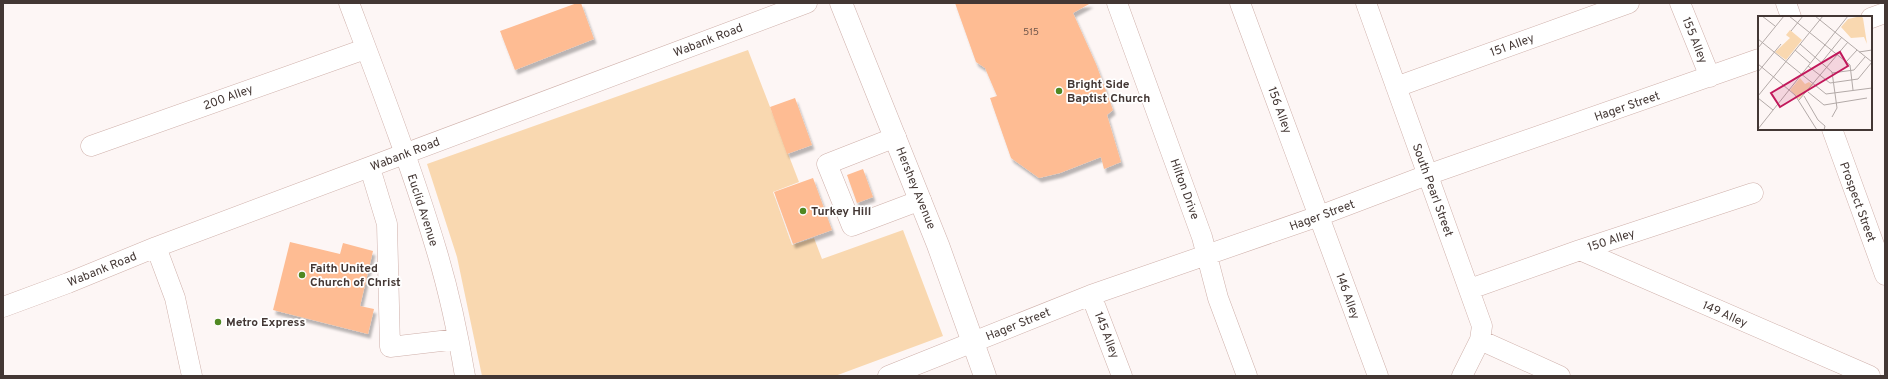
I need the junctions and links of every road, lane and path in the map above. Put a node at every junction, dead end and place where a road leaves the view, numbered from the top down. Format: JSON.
{"nodes":[{"id":1,"x":349,"y":3,"type":"edge"},
{"id":2,"x":807,"y":3,"type":"edge"},
{"id":3,"x":841,"y":3,"type":"edge"},
{"id":4,"x":1117,"y":3,"type":"edge"},
{"id":5,"x":1240,"y":3,"type":"edge"},
{"id":6,"x":1366,"y":3,"type":"edge"},
{"id":7,"x":1629,"y":3,"type":"edge"},
{"id":8,"x":1680,"y":3,"type":"edge"},
{"id":9,"x":1786,"y":3,"type":"edge"},
{"id":10,"x":1885,"y":13,"type":"edge"},
{"id":11,"x":1791,"y":16,"type":"edge"},
{"id":12,"x":1872,"y":18,"type":"edge"},
{"id":13,"x":365,"y":49,"type":"junction"},
{"id":14,"x":1758,"y":59,"type":"edge"},
{"id":15,"x":1710,"y":77,"type":"junction"},
{"id":16,"x":1396,"y":87,"type":"junction"},
{"id":17,"x":1832,"y":130,"type":"edge"},
{"id":18,"x":896,"y":137,"type":"junction"},
{"id":19,"x":91,"y":146,"type":"dead end"},
{"id":20,"x":405,"y":155,"type":"junction"},
{"id":21,"x":370,"y":168,"type":"junction"},
{"id":22,"x":1427,"y":175,"type":"junction"},
{"id":23,"x":1753,"y":193,"type":"dead end"},
{"id":24,"x":921,"y":200,"type":"junction"},
{"id":25,"x":1319,"y":216,"type":"junction"},
{"id":26,"x":156,"y":247,"type":"junction"},
{"id":27,"x":1580,"y":250,"type":"junction"},
{"id":28,"x":1207,"y":256,"type":"junction"},
{"id":29,"x":1885,"y":275,"type":"edge"},
{"id":30,"x":1470,"y":289,"type":"junction"},
{"id":31,"x":1091,"y":294,"type":"junction"},
{"id":32,"x":3,"y":307,"type":"edge"},
{"id":33,"x":458,"y":338,"type":"junction"},
{"id":34,"x":1480,"y":340,"type":"junction"},
{"id":35,"x":973,"y":342,"type":"junction"},
{"id":36,"x":192,"y":376,"type":"edge"},
{"id":37,"x":465,"y":376,"type":"edge"},
{"id":38,"x":888,"y":376,"type":"edge"},
{"id":39,"x":985,"y":376,"type":"edge"},
{"id":40,"x":1122,"y":376,"type":"edge"},
{"id":41,"x":1247,"y":376,"type":"edge"},
{"id":42,"x":1378,"y":376,"type":"edge"},
{"id":43,"x":1462,"y":376,"type":"edge"},
{"id":44,"x":1560,"y":376,"type":"edge"},
{"id":45,"x":1870,"y":376,"type":"edge"}],
"edges":[{"from":1,"to":13,"type":"street","name":"Euclid Avenue"},
{"from":2,"to":20,"type":"street","name":"Wabank Road"},
{"from":3,"to":18,"type":"main road","name":"Hershey Avenue"},
{"from":4,"to":28,"type":"street","name":"Hilton Drive"},
{"from":5,"to":25,"type":"street","name":"156 Alley"},
{"from":6,"to":16,"type":"street","name":"South Pearl Street"},
{"from":7,"to":16,"type":"street","name":"151 Alley"},
{"from":8,"to":15,"type":"street","name":"155 Alley"},
{"from":9,"to":11,"type":"street"},
{"from":10,"to":12,"type":"street"},
{"from":13,"to":19,"type":"street","name":"200 Alley"},
{"from":13,"to":20,"type":"street","name":"Euclid Avenue"},
{"from":14,"to":15,"type":"street","name":"Hager Street"},
{"from":15,"to":22,"type":"street","name":"Hager Street"},
{"from":16,"to":22,"type":"street","name":"South Pearl Street"},
{"from":17,"to":29,"type":"street","name":"Prospect Street"},
{"from":18,"to":24,"type":"main road","name":"Hershey Avenue"},
{"from":18,"to":24,"type":"street"},
{"from":20,"to":21,"type":"street","name":"Wabank Road"},
{"from":20,"to":33,"type":"street","name":"Euclid Avenue"},
{"from":21,"to":26,"type":"street","name":"Wabank Road"},
{"from":21,"to":33,"type":"street"},
{"from":22,"to":25,"type":"street","name":"Hager Street"},
{"from":22,"to":30,"type":"street","name":"South Pearl Street"},
{"from":23,"to":27,"type":"street","name":"150 Alley"},
{"from":24,"to":35,"type":"main road","name":"Hershey Avenue"},
{"from":25,"to":28,"type":"street","name":"Hager Street"},
{"from":25,"to":42,"type":"street","name":"146 Alley"},
{"from":26,"to":32,"type":"street","name":"Wabank Road"},
{"from":26,"to":36,"type":"street"},
{"from":27,"to":30,"type":"street","name":"150 Alley"},
{"from":27,"to":45,"type":"street","name":"149 Alley"},
{"from":28,"to":31,"type":"street","name":"Hager Street"},
{"from":28,"to":41,"type":"street","name":"Hilton Drive"},
{"from":30,"to":34,"type":"street","name":"South Pearl Street"},
{"from":31,"to":35,"type":"street","name":"Hager Street"},
{"from":31,"to":40,"type":"street","name":"145 Alley"},
{"from":33,"to":37,"type":"street","name":"Euclid Avenue"},
{"from":34,"to":43,"type":"street","name":"South Pearl Street"},
{"from":34,"to":44,"type":"street"},
{"from":35,"to":38,"type":"street","name":"Hager Street"},
{"from":35,"to":39,"type":"main road","name":"Hershey Avenue"}]}
